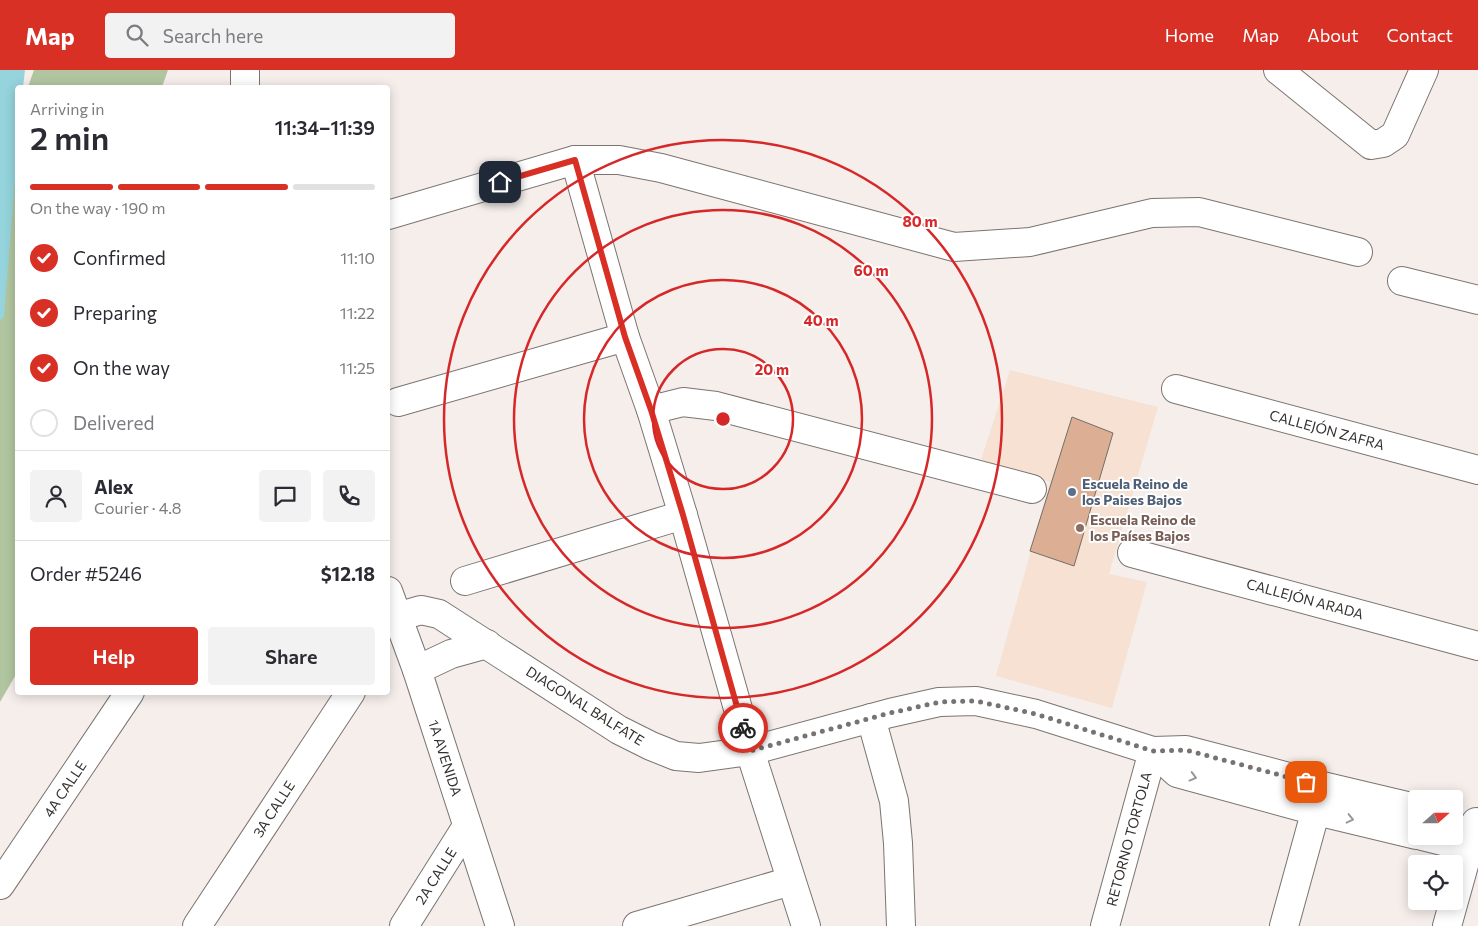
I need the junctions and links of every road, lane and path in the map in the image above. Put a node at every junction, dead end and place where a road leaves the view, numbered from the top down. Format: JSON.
{"nodes":[{"id":1,"x":245,"y":70,"type":"edge"},
{"id":2,"x":1278,"y":70,"type":"edge"},
{"id":3,"x":1424,"y":70,"type":"edge"},
{"id":4,"x":245,"y":85,"type":"edge"},
{"id":5,"x":575,"y":160,"type":"junction"},
{"id":6,"x":390,"y":214,"type":"edge"},
{"id":7,"x":1358,"y":252,"type":"dead end"},
{"id":8,"x":1402,"y":281,"type":"dead end"},
{"id":9,"x":1478,"y":300,"type":"edge"},
{"id":10,"x":625,"y":337,"type":"junction"},
{"id":11,"x":1176,"y":389,"type":"dead end"},
{"id":12,"x":398,"y":402,"type":"dead end"},
{"id":13,"x":651,"y":410,"type":"junction"},
{"id":14,"x":1478,"y":470,"type":"edge"},
{"id":15,"x":1032,"y":489,"type":"dead end"},
{"id":16,"x":683,"y":515,"type":"junction"},
{"id":17,"x":1132,"y":553,"type":"dead end"},
{"id":18,"x":465,"y":580,"type":"dead end"},
{"id":19,"x":390,"y":602,"type":"edge"},
{"id":20,"x":396,"y":634,"type":"edge"},
{"id":21,"x":487,"y":644,"type":"junction"},
{"id":22,"x":1478,"y":646,"type":"edge"},
{"id":23,"x":417,"y":670,"type":"junction"},
{"id":24,"x":128,"y":695,"type":"edge"},
{"id":25,"x":349,"y":695,"type":"edge"},
{"id":26,"x":871,"y":718,"type":"junction"},
{"id":27,"x":750,"y":751,"type":"junction"},
{"id":28,"x":1153,"y":751,"type":"junction"},
{"id":29,"x":1319,"y":799,"type":"junction"},
{"id":30,"x":1408,"y":807,"type":"edge"},
{"id":31,"x":1469,"y":820,"type":"edge"},
{"id":32,"x":467,"y":826,"type":"junction"},
{"id":33,"x":1408,"y":832,"type":"edge"},
{"id":34,"x":1458,"y":845,"type":"edge"},
{"id":35,"x":1474,"y":849,"type":"edge"},
{"id":36,"x":791,"y":881,"type":"junction"},
{"id":37,"x":0,"y":885,"type":"edge"},
{"id":38,"x":197,"y":926,"type":"edge"},
{"id":39,"x":404,"y":926,"type":"edge"},
{"id":40,"x":500,"y":926,"type":"edge"},
{"id":41,"x":637,"y":926,"type":"edge"},
{"id":42,"x":806,"y":926,"type":"edge"},
{"id":43,"x":901,"y":926,"type":"edge"},
{"id":44,"x":1105,"y":926,"type":"edge"},
{"id":45,"x":1284,"y":926,"type":"edge"},
{"id":46,"x":1447,"y":926,"type":"edge"}],
"edges":[{"from":1,"to":4,"type":"street"},
{"from":2,"to":3,"type":"street"},
{"from":5,"to":6,"type":"street"},
{"from":5,"to":7,"type":"street"},
{"from":5,"to":10,"type":"street"},
{"from":8,"to":9,"type":"street"},
{"from":10,"to":12,"type":"street"},
{"from":10,"to":13,"type":"street"},
{"from":11,"to":14,"type":"street","name":"CALLEJÓN ZAFRA"},
{"from":13,"to":15,"type":"street"},
{"from":13,"to":16,"type":"street"},
{"from":16,"to":18,"type":"street"},
{"from":16,"to":27,"type":"street"},
{"from":17,"to":22,"type":"street","name":"CALLEJÓN ARADA"},
{"from":19,"to":20,"type":"street","name":"1A AVENIDA"},
{"from":20,"to":21,"type":"street","name":"DIAGONAL BALFATE"},
{"from":20,"to":23,"type":"street","name":"1A AVENIDA"},
{"from":21,"to":23,"type":"street"},
{"from":21,"to":27,"type":"street","name":"DIAGONAL BALFATE"},
{"from":23,"to":32,"type":"street","name":"1A AVENIDA"},
{"from":24,"to":37,"type":"street","name":"4A CALLE"},
{"from":25,"to":38,"type":"street","name":"3A CALLE"},
{"from":26,"to":27,"type":"street","name":"DIAGONAL BALFATE"},
{"from":26,"to":28,"type":"street","name":"DIAGONAL BALFATE"},
{"from":26,"to":43,"type":"street"},
{"from":27,"to":36,"type":"street"},
{"from":28,"to":29,"type":"street","name":"DIAGONAL BALFATE"},
{"from":28,"to":44,"type":"street","name":"RETORNO TORTOLA"},
{"from":29,"to":30,"type":"street","name":"DIAGONAL BALFATE"},
{"from":29,"to":33,"type":"street","name":"DIAGONAL BALFATE","one_way":true},
{"from":29,"to":45,"type":"street"},
{"from":31,"to":35,"type":"street"},
{"from":32,"to":39,"type":"street","name":"2A CALLE"},
{"from":32,"to":40,"type":"street","name":"1A AVENIDA"},
{"from":34,"to":35,"type":"street"},
{"from":35,"to":46,"type":"street"},
{"from":36,"to":41,"type":"street"},
{"from":36,"to":42,"type":"street"}]}
